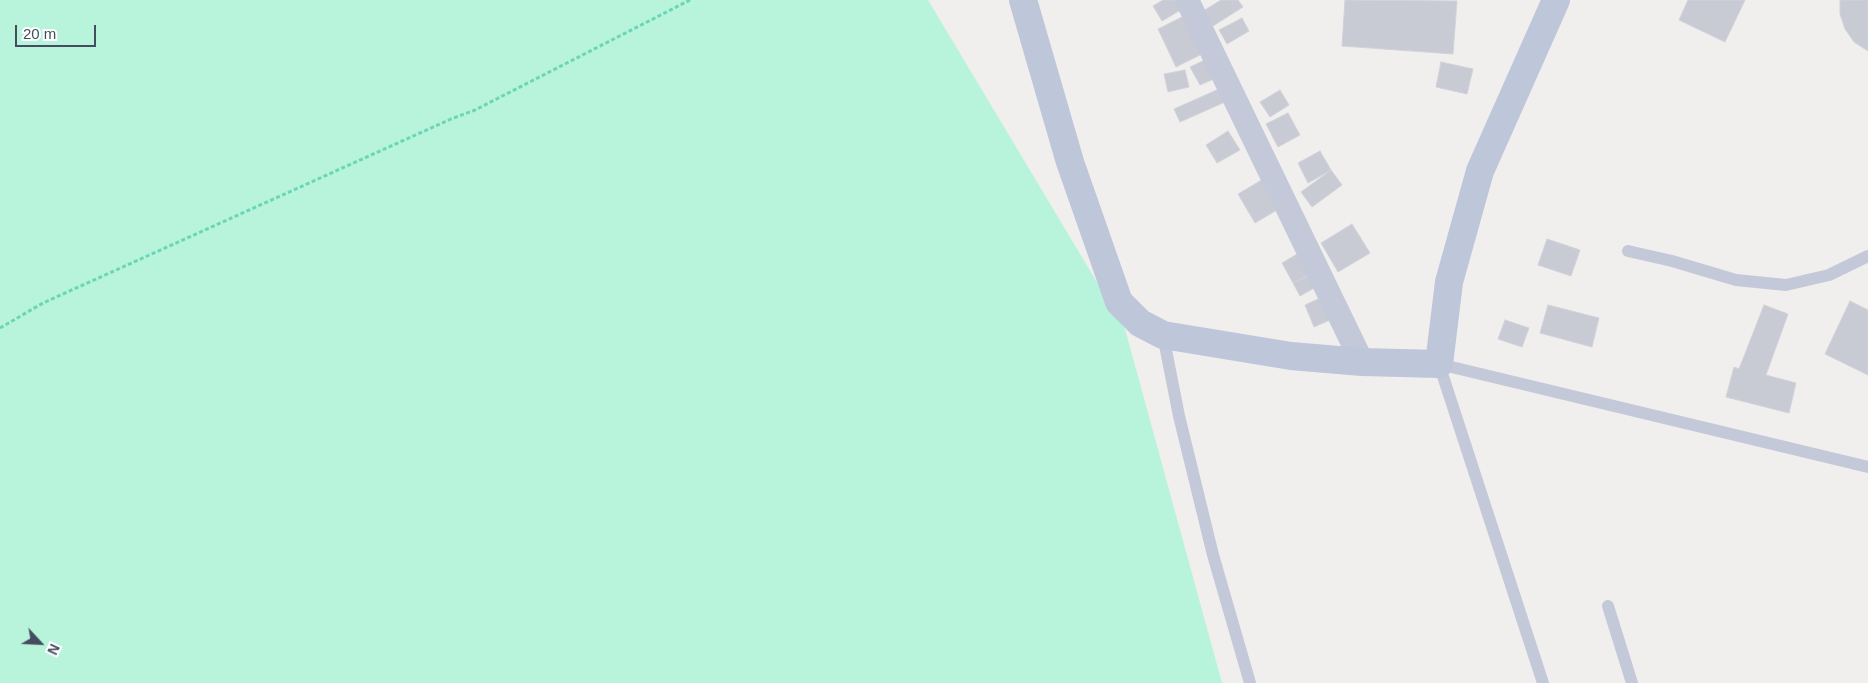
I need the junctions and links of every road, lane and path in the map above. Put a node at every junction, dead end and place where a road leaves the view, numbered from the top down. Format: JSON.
{"nodes":[{"id":1,"x":690,"y":0,"type":"edge"},
{"id":2,"x":1023,"y":0,"type":"edge"},
{"id":3,"x":1187,"y":0,"type":"edge"},
{"id":4,"x":1556,"y":0,"type":"edge"},
{"id":5,"x":1628,"y":252,"type":"dead end"},
{"id":6,"x":1868,"y":256,"type":"edge"},
{"id":7,"x":0,"y":328,"type":"edge"},
{"id":8,"x":1163,"y":335,"type":"junction"},
{"id":9,"x":1362,"y":362,"type":"junction"},
{"id":10,"x":1439,"y":364,"type":"junction"},
{"id":11,"x":1868,"y":467,"type":"edge"},
{"id":12,"x":1608,"y":606,"type":"dead end"},
{"id":13,"x":1250,"y":683,"type":"edge"},
{"id":14,"x":1543,"y":683,"type":"edge"},
{"id":15,"x":1632,"y":683,"type":"edge"}],
"edges":[{"from":1,"to":7,"type":"path"},
{"from":2,"to":8,"type":"street"},
{"from":3,"to":9,"type":"street"},
{"from":4,"to":10,"type":"street"},
{"from":5,"to":6,"type":"lane"},
{"from":8,"to":9,"type":"street"},
{"from":8,"to":13,"type":"lane"},
{"from":9,"to":10,"type":"street"},
{"from":10,"to":11,"type":"lane"},
{"from":10,"to":14,"type":"lane"},
{"from":12,"to":15,"type":"lane"}]}
